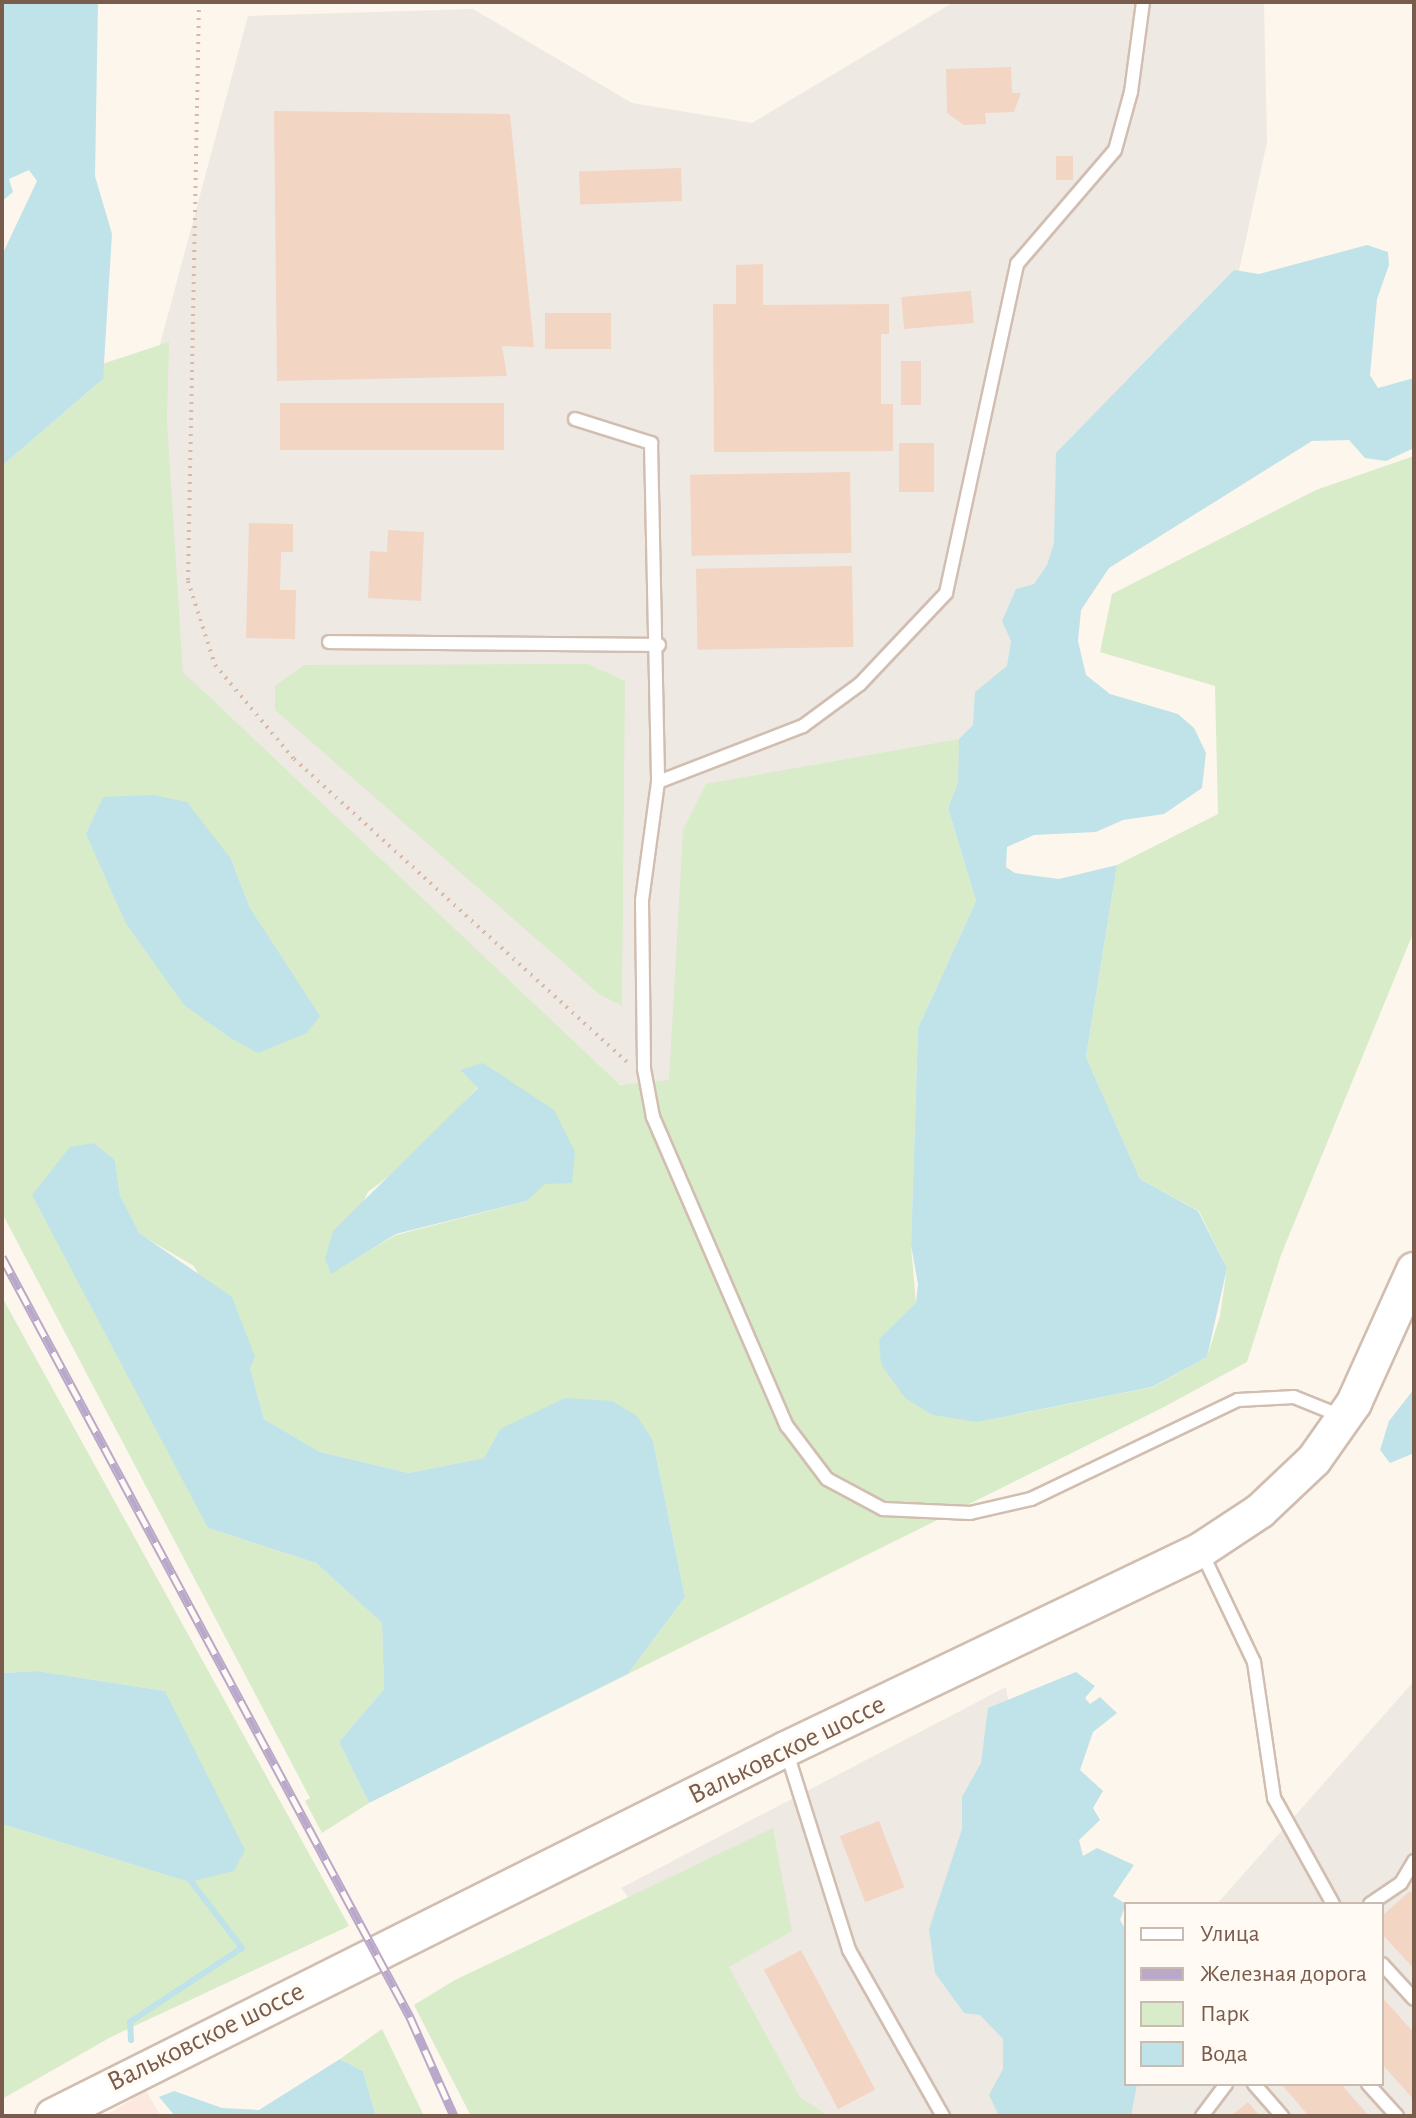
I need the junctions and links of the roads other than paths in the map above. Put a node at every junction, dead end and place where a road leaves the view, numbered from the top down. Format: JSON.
{"nodes":[{"id":1,"x":1143,"y":2,"type":"edge"},
{"id":2,"x":575,"y":419,"type":"dead end"},
{"id":3,"x":329,"y":642,"type":"dead end"},
{"id":4,"x":659,"y":645,"type":"junction"},
{"id":5,"x":658,"y":782,"type":"junction"},
{"id":6,"x":1414,"y":1270,"type":"edge"},
{"id":7,"x":1344,"y":1417,"type":"junction"},
{"id":8,"x":1201,"y":1550,"type":"junction"},
{"id":9,"x":786,"y":1749,"type":"junction"},
{"id":10,"x":1414,"y":1861,"type":"edge"},
{"id":11,"x":1332,"y":1902,"type":"edge"},
{"id":12,"x":1373,"y":1902,"type":"edge"},
{"id":13,"x":1384,"y":1966,"type":"edge"},
{"id":14,"x":1414,"y":1999,"type":"edge"},
{"id":15,"x":1224,"y":2086,"type":"edge"},
{"id":16,"x":1256,"y":2086,"type":"edge"},
{"id":17,"x":1370,"y":2086,"type":"edge"},
{"id":18,"x":53,"y":2116,"type":"edge"},
{"id":19,"x":943,"y":2116,"type":"edge"},
{"id":20,"x":1202,"y":2116,"type":"edge"},
{"id":21,"x":1282,"y":2116,"type":"edge"},
{"id":22,"x":1397,"y":2116,"type":"edge"}],
"edges":[{"from":1,"to":5,"type":"lane"},
{"from":2,"to":4,"type":"lane"},
{"from":3,"to":4,"type":"lane"},
{"from":4,"to":5,"type":"lane"},
{"from":5,"to":7,"type":"lane"},
{"from":6,"to":7,"type":"main road","name":"Вальковское шоссе"},
{"from":7,"to":8,"type":"main road","name":"Вальковское шоссе"},
{"from":8,"to":9,"type":"main road","name":"Вальковское шоссе"},
{"from":8,"to":11,"type":"lane"},
{"from":9,"to":18,"type":"main road","name":"Вальковское шоссе"},
{"from":9,"to":19,"type":"lane"},
{"from":10,"to":12,"type":"lane"},
{"from":13,"to":14,"type":"lane"},
{"from":15,"to":20,"type":"lane"},
{"from":16,"to":21,"type":"lane"},
{"from":17,"to":22,"type":"lane"}]}
